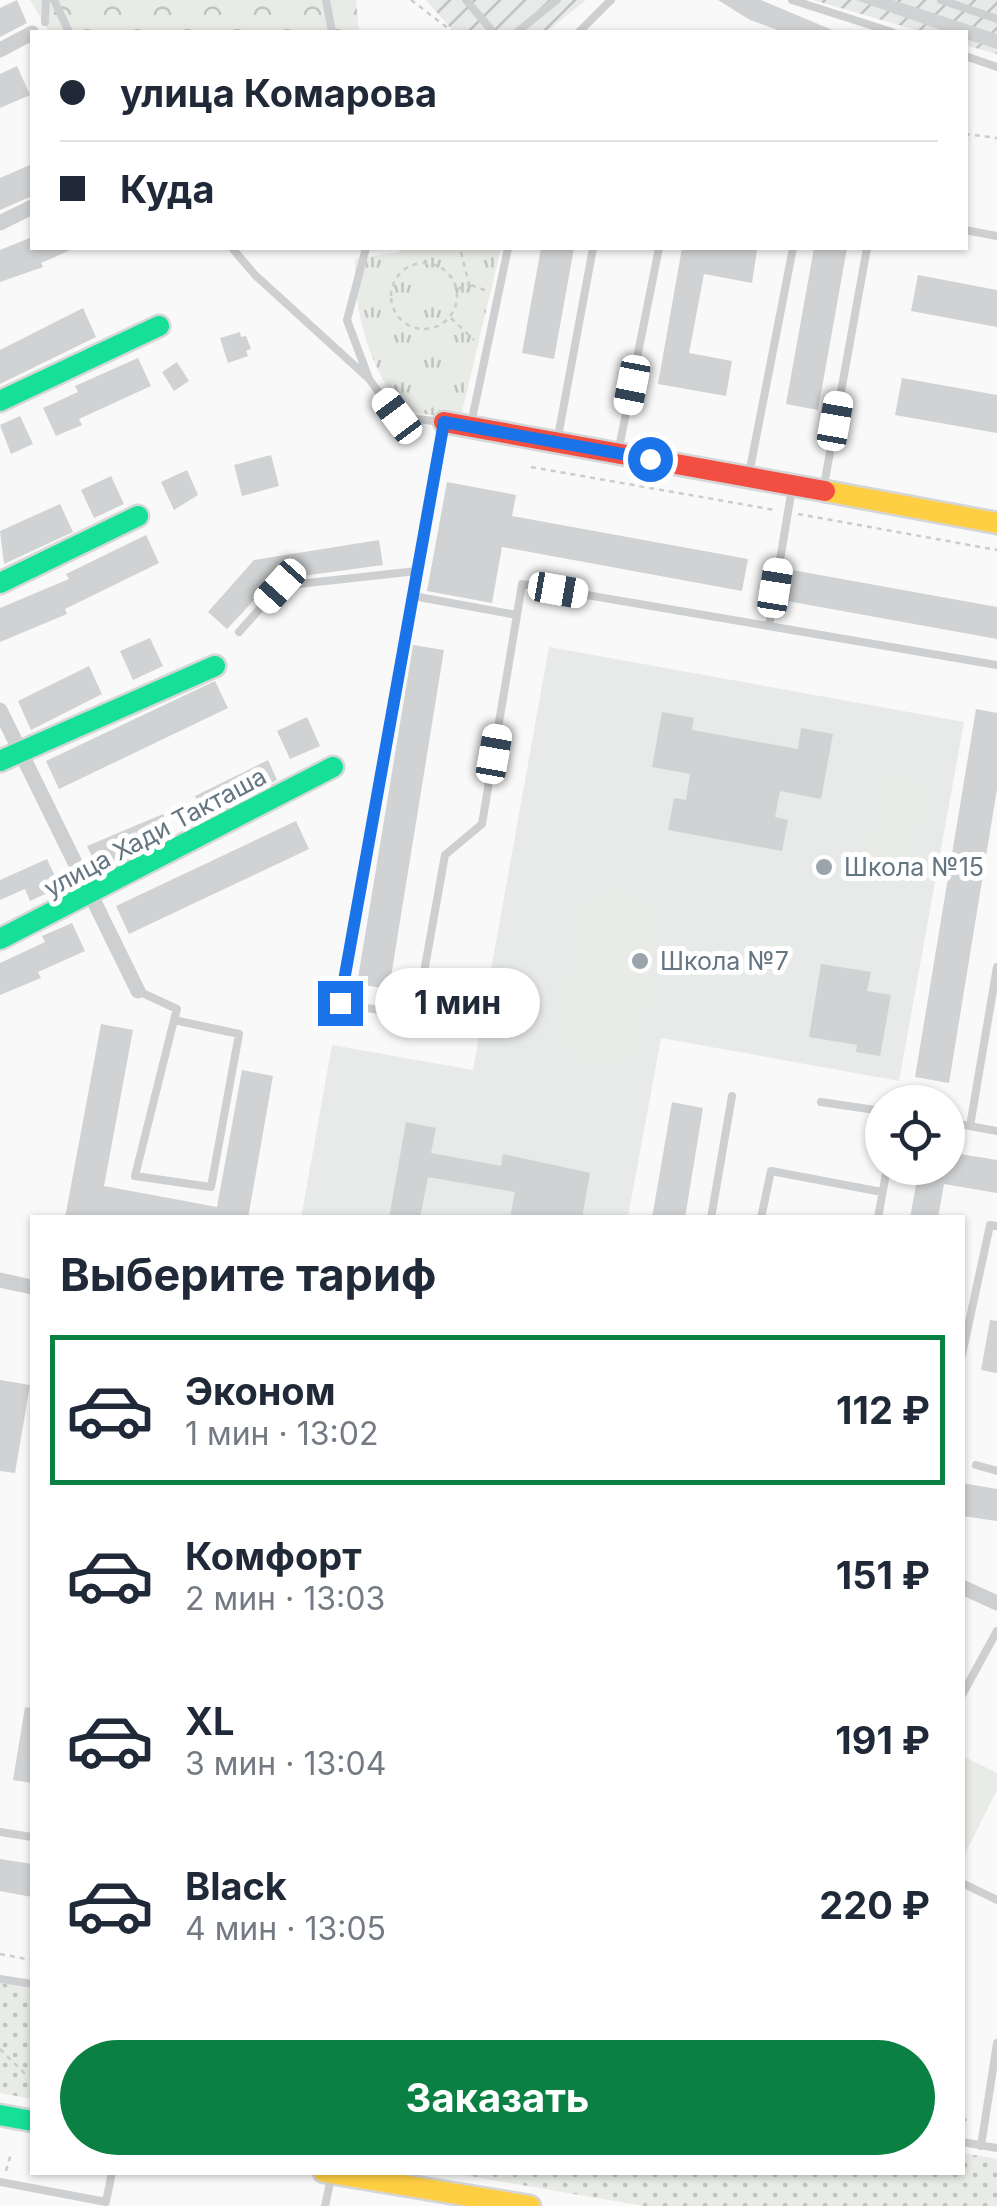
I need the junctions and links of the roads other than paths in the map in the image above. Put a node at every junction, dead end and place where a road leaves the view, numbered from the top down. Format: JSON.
{"nodes":[{"id":1,"x":46,"y":0,"type":"edge"},
{"id":2,"x":54,"y":0,"type":"edge"},
{"id":3,"x":326,"y":0,"type":"edge"},
{"id":4,"x":466,"y":0,"type":"edge"},
{"id":5,"x":557,"y":0,"type":"edge"},
{"id":6,"x":612,"y":0,"type":"edge"},
{"id":7,"x":792,"y":0,"type":"edge"},
{"id":8,"x":941,"y":0,"type":"edge"},
{"id":9,"x":997,"y":19,"type":"edge"},
{"id":10,"x":37,"y":29,"type":"edge"},
{"id":11,"x":68,"y":30,"type":"edge"},
{"id":12,"x":332,"y":30,"type":"edge"},
{"id":13,"x":491,"y":30,"type":"edge"},
{"id":14,"x":520,"y":30,"type":"edge"},
{"id":15,"x":580,"y":30,"type":"edge"},
{"id":16,"x":886,"y":30,"type":"edge"},
{"id":17,"x":30,"y":33,"type":"edge"},
{"id":18,"x":0,"y":50,"type":"edge"},
{"id":19,"x":968,"y":57,"type":"edge"},
{"id":20,"x":997,"y":67,"type":"edge"},
{"id":21,"x":30,"y":207,"type":"edge"},
{"id":22,"x":0,"y":223,"type":"edge"},
{"id":23,"x":968,"y":231,"type":"edge"},
{"id":24,"x":997,"y":236,"type":"edge"},
{"id":25,"x":234,"y":250,"type":"edge"},
{"id":26,"x":365,"y":250,"type":"edge"},
{"id":27,"x":508,"y":250,"type":"edge"},
{"id":28,"x":592,"y":250,"type":"edge"},
{"id":29,"x":658,"y":250,"type":"edge"},
{"id":30,"x":793,"y":250,"type":"edge"},
{"id":31,"x":867,"y":250,"type":"edge"},
{"id":32,"x":159,"y":326,"type":"dead end"},
{"id":33,"x":369,"y":379,"type":"junction"},
{"id":34,"x":0,"y":401,"type":"edge"},
{"id":35,"x":444,"y":422,"type":"junction"},
{"id":36,"x":470,"y":426,"type":"junction"},
{"id":37,"x":558,"y":442,"type":"junction"},
{"id":38,"x":618,"y":454,"type":"junction"},
{"id":39,"x":748,"y":477,"type":"junction"},
{"id":40,"x":792,"y":486,"type":"junction"},
{"id":41,"x":823,"y":491,"type":"junction"},
{"id":42,"x":138,"y":516,"type":"dead end"},
{"id":43,"x":997,"y":523,"type":"edge"},
{"id":44,"x":418,"y":571,"type":"junction"},
{"id":45,"x":0,"y":583,"type":"edge"},
{"id":46,"x":413,"y":596,"type":"junction"},
{"id":47,"x":517,"y":616,"type":"junction"},
{"id":48,"x":769,"y":626,"type":"junction"},
{"id":49,"x":239,"y":632,"type":"dead end"},
{"id":50,"x":997,"y":665,"type":"edge"},
{"id":51,"x":215,"y":666,"type":"dead end"},
{"id":52,"x":0,"y":710,"type":"edge"},
{"id":53,"x":21,"y":752,"type":"junction"},
{"id":54,"x":0,"y":761,"type":"edge"},
{"id":55,"x":333,"y":767,"type":"dead end"},
{"id":56,"x":94,"y":894,"type":"junction"},
{"id":57,"x":0,"y":939,"type":"edge"},
{"id":58,"x":997,"y":968,"type":"edge"},
{"id":59,"x":138,"y":991,"type":"joint"},
{"id":60,"x":174,"y":1020,"type":"junction"},
{"id":61,"x":732,"y":1096,"type":"dead end"},
{"id":62,"x":822,"y":1102,"type":"dead end"},
{"id":63,"x":865,"y":1108,"type":"edge"},
{"id":64,"x":965,"y":1125,"type":"edge"},
{"id":65,"x":970,"y":1126,"type":"junction"},
{"id":66,"x":997,"y":1131,"type":"edge"},
{"id":67,"x":883,"y":1185,"type":"edge"},
{"id":68,"x":882,"y":1192,"type":"junction"},
{"id":69,"x":712,"y":1215,"type":"edge"},
{"id":70,"x":762,"y":1215,"type":"edge"},
{"id":71,"x":878,"y":1215,"type":"edge"},
{"id":72,"x":997,"y":1226,"type":"edge"},
{"id":73,"x":0,"y":1280,"type":"edge"},
{"id":74,"x":30,"y":1288,"type":"edge"},
{"id":75,"x":965,"y":1341,"type":"edge"},
{"id":76,"x":976,"y":1465,"type":"dead end"},
{"id":77,"x":997,"y":1471,"type":"edge"},
{"id":78,"x":965,"y":1588,"type":"edge"},
{"id":79,"x":997,"y":1602,"type":"edge"},
{"id":80,"x":997,"y":1632,"type":"edge"},
{"id":81,"x":965,"y":1690,"type":"edge"},
{"id":82,"x":0,"y":1832,"type":"edge"},
{"id":83,"x":30,"y":1837,"type":"edge"},
{"id":84,"x":965,"y":1884,"type":"edge"},
{"id":85,"x":997,"y":1900,"type":"edge"},
{"id":86,"x":0,"y":1979,"type":"edge"},
{"id":87,"x":30,"y":1984,"type":"edge"},
{"id":88,"x":997,"y":2043,"type":"edge"},
{"id":89,"x":0,"y":2115,"type":"edge"},
{"id":90,"x":30,"y":2121,"type":"edge"},
{"id":91,"x":965,"y":2143,"type":"edge"},
{"id":92,"x":981,"y":2146,"type":"junction"},
{"id":93,"x":997,"y":2148,"type":"edge"},
{"id":94,"x":111,"y":2175,"type":"edge"},
{"id":95,"x":332,"y":2175,"type":"edge"},
{"id":96,"x":338,"y":2175,"type":"edge"},
{"id":97,"x":2,"y":2182,"type":"edge"},
{"id":98,"x":106,"y":2204,"type":"edge"},
{"id":99,"x":508,"y":2204,"type":"edge"},
{"id":100,"x":324,"y":2206,"type":"edge"},
{"id":101,"x":530,"y":2206,"type":"edge"}],
"edges":[{"from":1,"to":10,"type":"lane"},
{"from":2,"to":11,"type":"lane"},
{"from":3,"to":12,"type":"lane"},
{"from":4,"to":13,"type":"lane"},
{"from":5,"to":14,"type":"lane"},
{"from":6,"to":15,"type":"lane"},
{"from":7,"to":16,"type":"lane"},
{"from":8,"to":9,"type":"lane"},
{"from":17,"to":18,"type":"street"},
{"from":19,"to":20,"type":"lane"},
{"from":21,"to":22,"type":"street"},
{"from":23,"to":24,"type":"lane"},
{"from":25,"to":33,"type":"lane"},
{"from":26,"to":33,"type":"lane"},
{"from":27,"to":36,"type":"lane"},
{"from":28,"to":37,"type":"lane"},
{"from":29,"to":38,"type":"lane"},
{"from":30,"to":39,"type":"lane"},
{"from":31,"to":41,"type":"lane"},
{"from":32,"to":34,"type":"street"},
{"from":33,"to":35,"type":"lane"},
{"from":35,"to":36,"type":"street"},
{"from":35,"to":44,"type":"lane"},
{"from":36,"to":37,"type":"street"},
{"from":37,"to":38,"type":"street"},
{"from":38,"to":39,"type":"street"},
{"from":39,"to":40,"type":"street"},
{"from":40,"to":41,"type":"street"},
{"from":40,"to":48,"type":"lane"},
{"from":41,"to":43,"type":"street"},
{"from":42,"to":45,"type":"street"},
{"from":44,"to":46,"type":"lane"},
{"from":44,"to":49,"type":"lane"},
{"from":46,"to":47,"type":"lane"},
{"from":46,"to":47,"type":"lane"},
{"from":47,"to":48,"type":"lane"},
{"from":48,"to":50,"type":"lane"},
{"from":51,"to":53,"type":"street"},
{"from":52,"to":53,"type":"street"},
{"from":53,"to":54,"type":"street"},
{"from":53,"to":56,"type":"street"},
{"from":55,"to":56,"type":"street","name":"улица Хади Такташа"},
{"from":56,"to":57,"type":"street","name":"улица Хади Такташа"},
{"from":56,"to":59,"type":"street"},
{"from":58,"to":65,"type":"lane"},
{"from":59,"to":60,"type":"lane"},
{"from":60,"to":60,"type":"lane"},
{"from":61,"to":69,"type":"lane"},
{"from":62,"to":63,"type":"lane"},
{"from":64,"to":65,"type":"lane"},
{"from":65,"to":66,"type":"lane"},
{"from":67,"to":68,"type":"lane"},
{"from":68,"to":70,"type":"lane"},
{"from":68,"to":71,"type":"lane"},
{"from":72,"to":75,"type":"lane"},
{"from":73,"to":74,"type":"street"},
{"from":76,"to":77,"type":"lane"},
{"from":78,"to":79,"type":"street"},
{"from":80,"to":81,"type":"lane"},
{"from":82,"to":83,"type":"lane"},
{"from":84,"to":85,"type":"lane"},
{"from":86,"to":87,"type":"lane"},
{"from":88,"to":92,"type":"lane"},
{"from":89,"to":90,"type":"street"},
{"from":91,"to":92,"type":"lane"},
{"from":92,"to":93,"type":"lane"},
{"from":94,"to":98,"type":"lane"},
{"from":95,"to":100,"type":"lane"},
{"from":96,"to":99,"type":"street"},
{"from":97,"to":98,"type":"lane"},
{"from":99,"to":101,"type":"street"}]}
